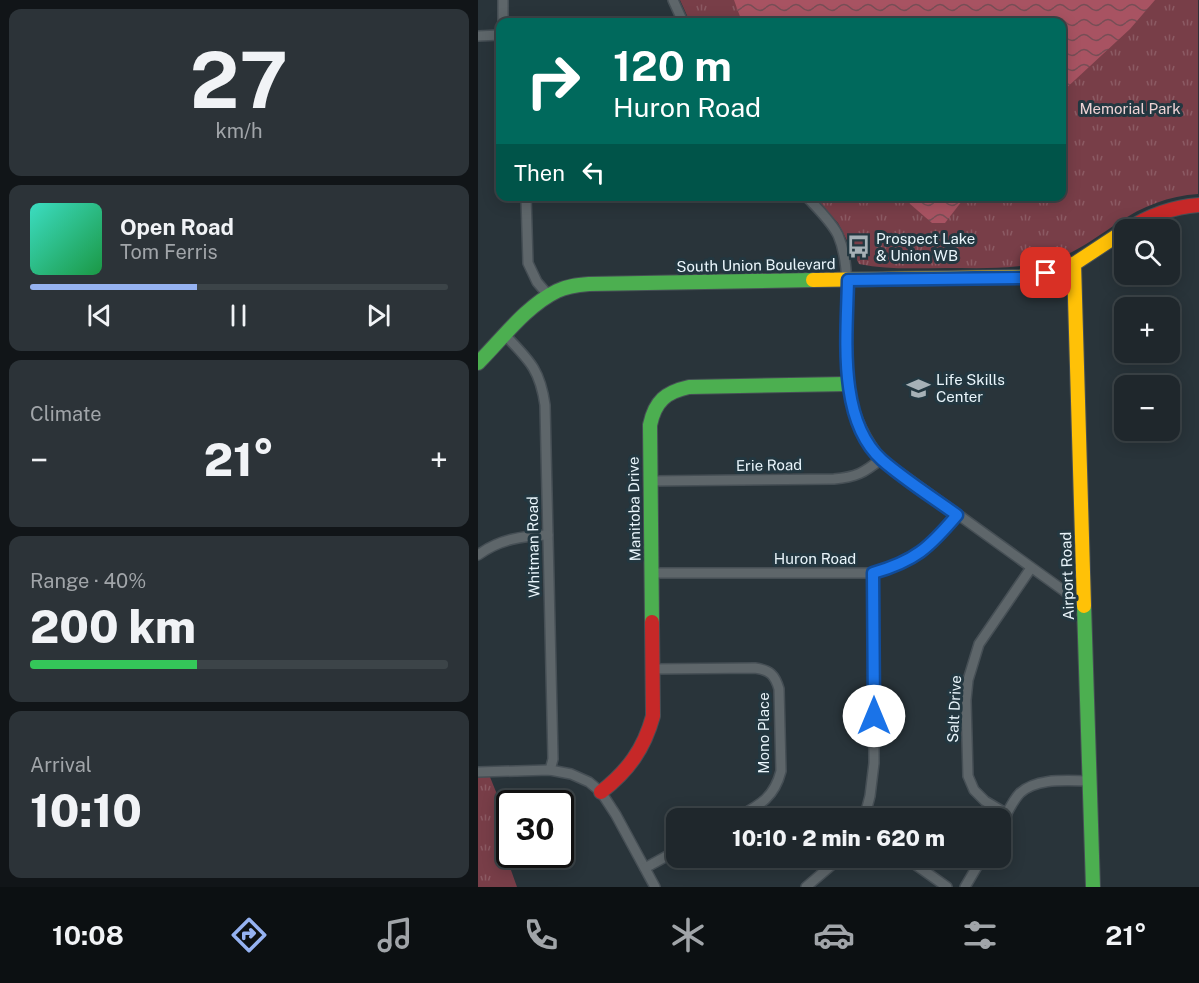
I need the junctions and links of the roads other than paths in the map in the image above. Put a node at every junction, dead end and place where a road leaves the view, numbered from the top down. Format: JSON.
{"nodes":[{"id":1,"x":503,"y":0,"type":"edge"},
{"id":2,"x":673,"y":0,"type":"edge"},
{"id":3,"x":503,"y":18,"type":"edge"},
{"id":4,"x":681,"y":18,"type":"edge"},
{"id":5,"x":496,"y":35,"type":"edge"},
{"id":6,"x":478,"y":36,"type":"edge"},
{"id":7,"x":526,"y":201,"type":"edge"},
{"id":8,"x":810,"y":201,"type":"edge"},
{"id":9,"x":1198,"y":206,"type":"edge"},
{"id":10,"x":1146,"y":219,"type":"edge"},
{"id":11,"x":1114,"y":238,"type":"edge"},
{"id":12,"x":1074,"y":264,"type":"junction"},
{"id":13,"x":848,"y":280,"type":"junction"},
{"id":14,"x":549,"y":296,"type":"junction"},
{"id":15,"x":506,"y":336,"type":"junction"},
{"id":16,"x":478,"y":363,"type":"edge"},
{"id":17,"x":847,"y":384,"type":"junction"},
{"id":18,"x":881,"y":459,"type":"junction"},
{"id":19,"x":651,"y":481,"type":"junction"},
{"id":20,"x":957,"y":515,"type":"junction"},
{"id":21,"x":548,"y":535,"type":"junction"},
{"id":22,"x":478,"y":555,"type":"edge"},
{"id":23,"x":1032,"y":568,"type":"junction"},
{"id":24,"x":652,"y":573,"type":"junction"},
{"id":25,"x":873,"y":573,"type":"junction"},
{"id":26,"x":1085,"y":606,"type":"junction"},
{"id":27,"x":653,"y":669,"type":"junction"},
{"id":28,"x":550,"y":770,"type":"junction"},
{"id":29,"x":478,"y":772,"type":"edge"},
{"id":30,"x":1091,"y":780,"type":"junction"},
{"id":31,"x":601,"y":792,"type":"junction"},
{"id":32,"x":754,"y":808,"type":"edge"},
{"id":33,"x":867,"y":808,"type":"edge"},
{"id":34,"x":997,"y":808,"type":"edge"},
{"id":35,"x":1011,"y":808,"type":"edge"},
{"id":36,"x":666,"y":856,"type":"edge"},
{"id":37,"x":645,"y":868,"type":"junction"},
{"id":38,"x":828,"y":868,"type":"edge"},
{"id":39,"x":920,"y":868,"type":"edge"},
{"id":40,"x":976,"y":868,"type":"edge"},
{"id":41,"x":655,"y":887,"type":"edge"},
{"id":42,"x":806,"y":887,"type":"edge"},
{"id":43,"x":947,"y":887,"type":"edge"},
{"id":44,"x":965,"y":887,"type":"edge"},
{"id":45,"x":1093,"y":887,"type":"edge"}],
"edges":[{"from":1,"to":3,"type":"street"},
{"from":2,"to":4,"type":"street"},
{"from":5,"to":6,"type":"street"},
{"from":7,"to":14,"type":"street"},
{"from":8,"to":13,"type":"street"},
{"from":9,"to":10,"type":"main road","name":"South Union Boulevard"},
{"from":11,"to":12,"type":"main road","name":"South Union Boulevard"},
{"from":12,"to":13,"type":"main road","name":"South Union Boulevard"},
{"from":12,"to":26,"type":"main road","name":"Airport Road"},
{"from":13,"to":14,"type":"main road","name":"South Union Boulevard"},
{"from":13,"to":17,"type":"street"},
{"from":14,"to":15,"type":"main road","name":"South Union Boulevard"},
{"from":15,"to":16,"type":"main road","name":"South Union Boulevard"},
{"from":15,"to":21,"type":"street","name":"Whitman Road"},
{"from":17,"to":18,"type":"street"},
{"from":17,"to":19,"type":"main road","name":"Manitoba Drive"},
{"from":18,"to":19,"type":"street","name":"Erie Road"},
{"from":18,"to":20,"type":"street"},
{"from":19,"to":24,"type":"main road","name":"Manitoba Drive"},
{"from":20,"to":23,"type":"street"},
{"from":20,"to":25,"type":"street","name":"Huron Road"},
{"from":21,"to":22,"type":"street"},
{"from":21,"to":28,"type":"street","name":"Whitman Road"},
{"from":23,"to":26,"type":"street"},
{"from":23,"to":34,"type":"street","name":"Salt Drive"},
{"from":24,"to":25,"type":"street","name":"Huron Road"},
{"from":24,"to":27,"type":"main road","name":"Manitoba Drive"},
{"from":25,"to":33,"type":"street"},
{"from":26,"to":30,"type":"main road","name":"Airport Road"},
{"from":27,"to":31,"type":"main road","name":"Manitoba Drive"},
{"from":27,"to":32,"type":"street","name":"Mono Place"},
{"from":28,"to":29,"type":"street"},
{"from":28,"to":31,"type":"street"},
{"from":30,"to":35,"type":"street"},
{"from":30,"to":45,"type":"main road","name":"Airport Road"},
{"from":31,"to":37,"type":"street"},
{"from":36,"to":37,"type":"street"},
{"from":37,"to":41,"type":"street"},
{"from":38,"to":42,"type":"street"},
{"from":39,"to":43,"type":"street"},
{"from":40,"to":44,"type":"street"}]}
